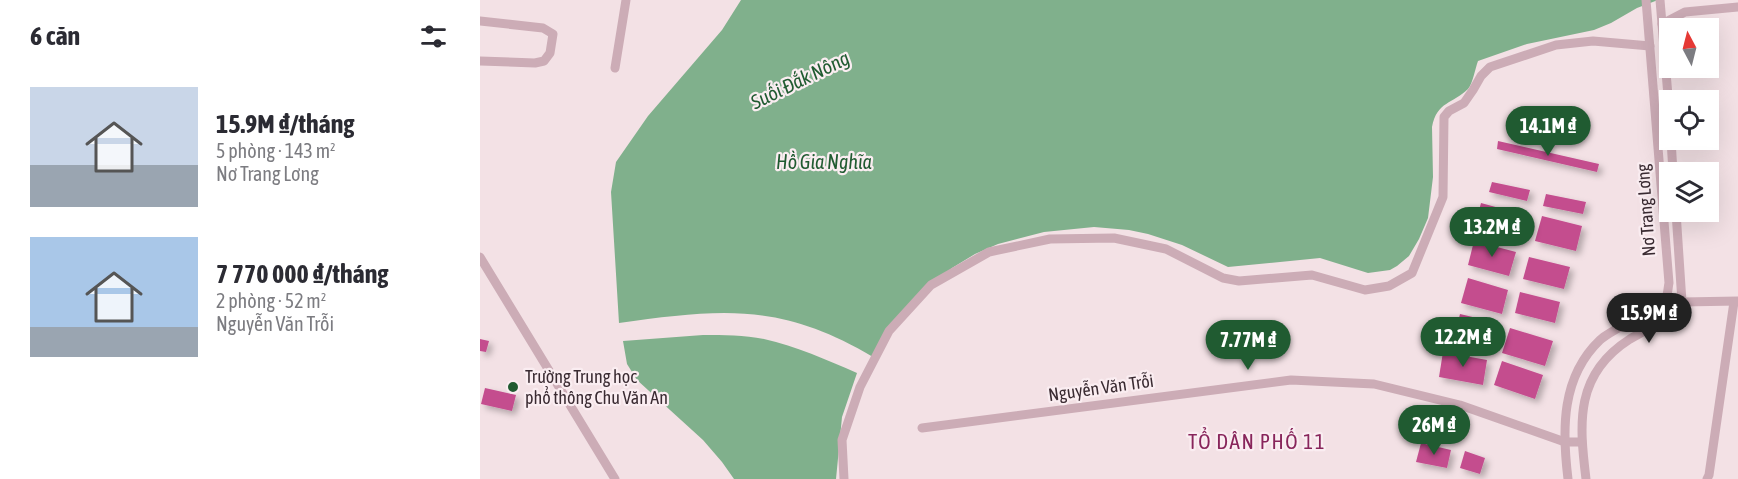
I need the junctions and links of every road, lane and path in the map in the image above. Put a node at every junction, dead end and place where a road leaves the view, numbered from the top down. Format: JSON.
{"nodes":[{"id":1,"x":626,"y":0,"type":"edge"},
{"id":2,"x":1646,"y":0,"type":"edge"},
{"id":3,"x":1660,"y":0,"type":"edge"},
{"id":4,"x":1738,"y":7,"type":"edge"},
{"id":5,"x":1662,"y":18,"type":"edge"},
{"id":6,"x":1674,"y":18,"type":"edge"},
{"id":7,"x":480,"y":21,"type":"edge"},
{"id":8,"x":1650,"y":46,"type":"junction"},
{"id":9,"x":480,"y":61,"type":"edge"},
{"id":10,"x":615,"y":68,"type":"dead end"},
{"id":11,"x":1677,"y":222,"type":"edge"},
{"id":12,"x":480,"y":257,"type":"edge"},
{"id":13,"x":1666,"y":298,"type":"junction"},
{"id":14,"x":1682,"y":302,"type":"junction"},
{"id":15,"x":1736,"y":302,"type":"edge"},
{"id":16,"x":922,"y":428,"type":"dead end"},
{"id":17,"x":1565,"y":442,"type":"junction"},
{"id":18,"x":1581,"y":442,"type":"junction"},
{"id":19,"x":615,"y":479,"type":"edge"},
{"id":20,"x":844,"y":479,"type":"edge"},
{"id":21,"x":1568,"y":479,"type":"edge"},
{"id":22,"x":1586,"y":479,"type":"edge"},
{"id":23,"x":1707,"y":479,"type":"edge"}],
"edges":[{"from":1,"to":10,"type":"street"},
{"from":2,"to":8,"type":"street","name":"Nơ Trang Lơng"},
{"from":3,"to":5,"type":"street"},
{"from":4,"to":6,"type":"street"},
{"from":7,"to":9,"type":"street"},
{"from":8,"to":13,"type":"street","name":"Nơ Trang Lơng"},
{"from":8,"to":20,"type":"street"},
{"from":11,"to":14,"type":"street","name":"Nơ Trang Lơng"},
{"from":12,"to":19,"type":"street"},
{"from":13,"to":14,"type":"street"},
{"from":13,"to":17,"type":"street"},
{"from":14,"to":15,"type":"street"},
{"from":14,"to":18,"type":"street"},
{"from":15,"to":23,"type":"street"},
{"from":16,"to":17,"type":"street","name":"Nguyễn Văn Trỗi"},
{"from":17,"to":18,"type":"street","name":"Nguyễn Văn Trỗi"},
{"from":17,"to":21,"type":"street"},
{"from":18,"to":22,"type":"street"}]}
